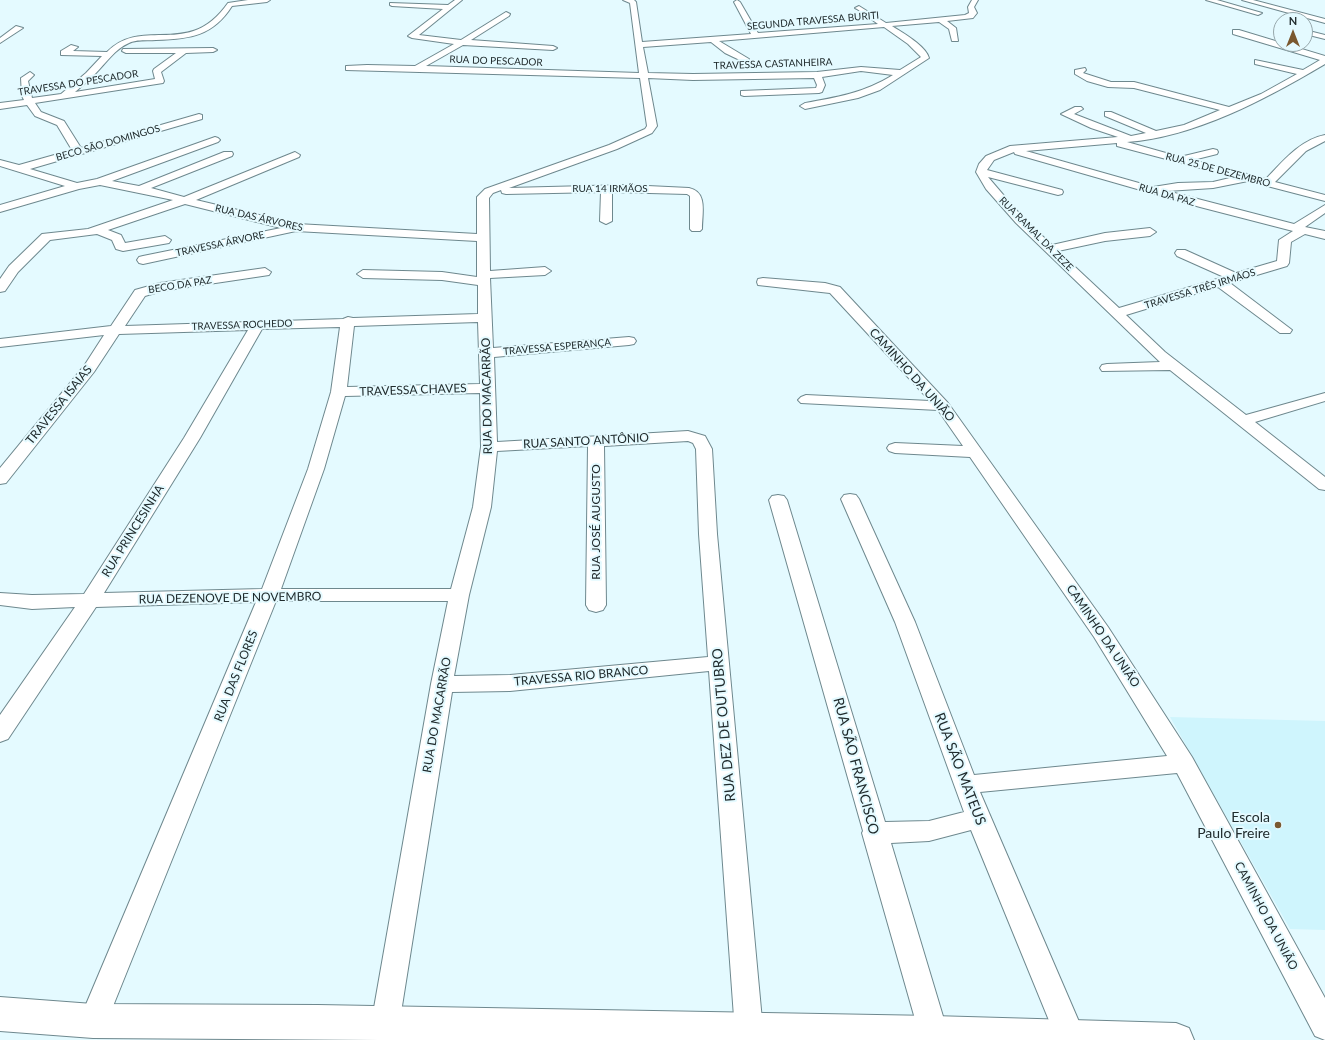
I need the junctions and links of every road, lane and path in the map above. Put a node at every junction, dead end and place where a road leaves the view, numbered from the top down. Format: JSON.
{"nodes":[{"id":1,"x":267,"y":0,"type":"edge"},
{"id":2,"x":459,"y":0,"type":"edge"},
{"id":3,"x":626,"y":0,"type":"edge"},
{"id":4,"x":975,"y":0,"type":"edge"},
{"id":5,"x":1245,"y":0,"type":"edge"},
{"id":6,"x":737,"y":2,"type":"dead end"},
{"id":7,"x":1209,"y":2,"type":"edge"},
{"id":8,"x":392,"y":4,"type":"dead end"},
{"id":9,"x":450,"y":7,"type":"junction"},
{"id":10,"x":859,"y":8,"type":"dead end"},
{"id":11,"x":506,"y":14,"type":"dead end"},
{"id":12,"x":940,"y":19,"type":"junction"},
{"id":13,"x":1249,"y":19,"type":"dead end"},
{"id":14,"x":1325,"y":21,"type":"edge"},
{"id":15,"x":885,"y":25,"type":"junction"},
{"id":16,"x":19,"y":28,"type":"dead end"},
{"id":17,"x":1313,"y":28,"type":"edge"},
{"id":18,"x":1236,"y":32,"type":"dead end"},
{"id":19,"x":1325,"y":32,"type":"edge"},
{"id":20,"x":1313,"y":34,"type":"edge"},
{"id":21,"x":756,"y":36,"type":"junction"},
{"id":22,"x":1325,"y":37,"type":"edge"},
{"id":23,"x":955,"y":39,"type":"dead end"},
{"id":24,"x":713,"y":40,"type":"junction"},
{"id":25,"x":0,"y":41,"type":"edge"},
{"id":26,"x":460,"y":42,"type":"junction"},
{"id":27,"x":510,"y":45,"type":"junction"},
{"id":28,"x":640,"y":45,"type":"junction"},
{"id":29,"x":74,"y":47,"type":"dead end"},
{"id":30,"x":553,"y":48,"type":"dead end"},
{"id":31,"x":212,"y":50,"type":"dead end"},
{"id":32,"x":183,"y":51,"type":"junction"},
{"id":33,"x":110,"y":53,"type":"junction"},
{"id":34,"x":498,"y":53,"type":"dead end"},
{"id":35,"x":746,"y":60,"type":"dead end"},
{"id":36,"x":1325,"y":60,"type":"edge"},
{"id":37,"x":486,"y":62,"type":"dead end"},
{"id":38,"x":1258,"y":62,"type":"dead end"},
{"id":39,"x":348,"y":68,"type":"dead end"},
{"id":40,"x":416,"y":68,"type":"junction"},
{"id":41,"x":474,"y":70,"type":"junction"},
{"id":42,"x":1082,"y":70,"type":"dead end"},
{"id":43,"x":1307,"y":71,"type":"junction"},
{"id":44,"x":902,"y":73,"type":"junction"},
{"id":45,"x":1325,"y":74,"type":"edge"},
{"id":46,"x":30,"y":75,"type":"dead end"},
{"id":47,"x":816,"y":75,"type":"junction"},
{"id":48,"x":643,"y":76,"type":"junction"},
{"id":49,"x":744,"y":93,"type":"dead end"},
{"id":50,"x":65,"y":95,"type":"junction"},
{"id":51,"x":29,"y":101,"type":"junction"},
{"id":52,"x":0,"y":106,"type":"edge"},
{"id":53,"x":805,"y":106,"type":"dead end"},
{"id":54,"x":1078,"y":109,"type":"dead end"},
{"id":55,"x":1230,"y":110,"type":"junction"},
{"id":56,"x":1108,"y":114,"type":"dead end"},
{"id":57,"x":198,"y":117,"type":"dead end"},
{"id":58,"x":1158,"y":135,"type":"junction"},
{"id":59,"x":1323,"y":138,"type":"edge"},
{"id":60,"x":1133,"y":139,"type":"junction"},
{"id":61,"x":215,"y":140,"type":"dead end"},
{"id":62,"x":1111,"y":141,"type":"junction"},
{"id":63,"x":1010,"y":149,"type":"junction"},
{"id":64,"x":78,"y":152,"type":"junction"},
{"id":65,"x":1213,"y":152,"type":"dead end"},
{"id":66,"x":228,"y":154,"type":"dead end"},
{"id":67,"x":291,"y":157,"type":"dead end"},
{"id":68,"x":1180,"y":159,"type":"junction"},
{"id":69,"x":0,"y":163,"type":"edge"},
{"id":70,"x":18,"y":169,"type":"junction"},
{"id":71,"x":981,"y":172,"type":"junction"},
{"id":72,"x":1247,"y":178,"type":"junction"},
{"id":73,"x":100,"y":182,"type":"junction"},
{"id":74,"x":1268,"y":183,"type":"junction"},
{"id":75,"x":81,"y":184,"type":"junction"},
{"id":76,"x":607,"y":188,"type":"junction"},
{"id":77,"x":140,"y":189,"type":"junction"},
{"id":78,"x":1148,"y":190,"type":"junction"},
{"id":79,"x":489,"y":192,"type":"junction"},
{"id":80,"x":1058,"y":192,"type":"dead end"},
{"id":81,"x":1325,"y":198,"type":"edge"},
{"id":82,"x":185,"y":200,"type":"junction"},
{"id":83,"x":1325,"y":208,"type":"edge"},
{"id":84,"x":0,"y":209,"type":"edge"},
{"id":85,"x":606,"y":221,"type":"dead end"},
{"id":86,"x":297,"y":228,"type":"junction"},
{"id":87,"x":696,"y":229,"type":"dead end"},
{"id":88,"x":1299,"y":229,"type":"junction"},
{"id":89,"x":98,"y":230,"type":"junction"},
{"id":90,"x":1150,"y":232,"type":"dead end"},
{"id":91,"x":1325,"y":235,"type":"edge"},
{"id":92,"x":483,"y":238,"type":"junction"},
{"id":93,"x":165,"y":240,"type":"dead end"},
{"id":94,"x":1048,"y":249,"type":"junction"},
{"id":95,"x":1181,"y":253,"type":"dead end"},
{"id":96,"x":142,"y":260,"type":"dead end"},
{"id":97,"x":545,"y":271,"type":"dead end"},
{"id":98,"x":265,"y":272,"type":"dead end"},
{"id":99,"x":363,"y":274,"type":"dead end"},
{"id":100,"x":484,"y":278,"type":"junction"},
{"id":101,"x":1237,"y":278,"type":"junction"},
{"id":102,"x":2,"y":281,"type":"edge"},
{"id":103,"x":763,"y":282,"type":"dead end"},
{"id":104,"x":1221,"y":283,"type":"junction"},
{"id":105,"x":1117,"y":313,"type":"junction"},
{"id":106,"x":486,"y":318,"type":"junction"},
{"id":107,"x":348,"y":322,"type":"junction"},
{"id":108,"x":258,"y":324,"type":"junction"},
{"id":109,"x":116,"y":330,"type":"junction"},
{"id":110,"x":1285,"y":330,"type":"dead end"},
{"id":111,"x":629,"y":341,"type":"dead end"},
{"id":112,"x":0,"y":343,"type":"edge"},
{"id":113,"x":486,"y":353,"type":"junction"},
{"id":114,"x":1172,"y":366,"type":"junction"},
{"id":115,"x":1107,"y":368,"type":"dead end"},
{"id":116,"x":488,"y":388,"type":"junction"},
{"id":117,"x":339,"y":392,"type":"junction"},
{"id":118,"x":1323,"y":397,"type":"dead end"},
{"id":119,"x":806,"y":400,"type":"dead end"},
{"id":120,"x":943,"y":406,"type":"junction"},
{"id":121,"x":1242,"y":421,"type":"junction"},
{"id":122,"x":682,"y":436,"type":"joint"},
{"id":123,"x":596,"y":440,"type":"junction"},
{"id":124,"x":489,"y":446,"type":"junction"},
{"id":125,"x":895,"y":448,"type":"dead end"},
{"id":126,"x":975,"y":452,"type":"junction"},
{"id":127,"x":0,"y":479,"type":"edge"},
{"id":128,"x":1325,"y":485,"type":"edge"},
{"id":129,"x":850,"y":499,"type":"dead end"},
{"id":130,"x":778,"y":500,"type":"dead end"},
{"id":131,"x":269,"y":595,"type":"junction"},
{"id":132,"x":459,"y":595,"type":"junction"},
{"id":133,"x":0,"y":599,"type":"edge"},
{"id":134,"x":90,"y":600,"type":"junction"},
{"id":135,"x":596,"y":604,"type":"dead end"},
{"id":136,"x":719,"y":663,"type":"junction"},
{"id":137,"x":442,"y":684,"type":"junction"},
{"id":138,"x":0,"y":733,"type":"edge"},
{"id":139,"x":1184,"y":764,"type":"junction"},
{"id":140,"x":966,"y":785,"type":"junction"},
{"id":141,"x":978,"y":818,"type":"junction"},
{"id":142,"x":874,"y":833,"type":"junction"},
{"id":143,"x":0,"y":1014,"type":"edge"},
{"id":144,"x":94,"y":1021,"type":"junction"},
{"id":145,"x":385,"y":1024,"type":"junction"},
{"id":146,"x":1325,"y":1026,"type":"edge"},
{"id":147,"x":749,"y":1031,"type":"junction"},
{"id":148,"x":933,"y":1033,"type":"junction"},
{"id":149,"x":1071,"y":1038,"type":"junction"},
{"id":150,"x":1176,"y":1040,"type":"edge"}],
"edges":[{"from":1,"to":33,"type":"street"},
{"from":2,"to":9,"type":"street"},
{"from":3,"to":28,"type":"street"},
{"from":4,"to":12,"type":"street","name":"SEGUNDA TRAVESSA BURITI"},
{"from":5,"to":14,"type":"street"},
{"from":6,"to":21,"type":"street"},
{"from":7,"to":13,"type":"street"},
{"from":8,"to":9,"type":"street"},
{"from":9,"to":26,"type":"street"},
{"from":10,"to":15,"type":"street"},
{"from":11,"to":26,"type":"street"},
{"from":12,"to":15,"type":"street","name":"SEGUNDA TRAVESSA BURITI"},
{"from":12,"to":23,"type":"street"},
{"from":15,"to":21,"type":"street","name":"SEGUNDA TRAVESSA BURITI"},
{"from":15,"to":44,"type":"street"},
{"from":16,"to":25,"type":"street"},
{"from":17,"to":19,"type":"street"},
{"from":18,"to":36,"type":"street"},
{"from":20,"to":22,"type":"street"},
{"from":21,"to":24,"type":"street","name":"SEGUNDA TRAVESSA BURITI"},
{"from":24,"to":28,"type":"street","name":"SEGUNDA TRAVESSA BURITI"},
{"from":24,"to":35,"type":"street"},
{"from":26,"to":27,"type":"street"},
{"from":26,"to":40,"type":"street"},
{"from":27,"to":30,"type":"street"},
{"from":27,"to":34,"type":"street"},
{"from":28,"to":48,"type":"street"},
{"from":29,"to":33,"type":"street"},
{"from":31,"to":32,"type":"street"},
{"from":32,"to":33,"type":"street"},
{"from":32,"to":50,"type":"street","name":"TRAVESSA DO PESCADOR"},
{"from":33,"to":50,"type":"street"},
{"from":36,"to":43,"type":"street"},
{"from":37,"to":41,"type":"street"},
{"from":38,"to":43,"type":"street"},
{"from":39,"to":40,"type":"street","name":"RUA DO PESCADOR"},
{"from":40,"to":41,"type":"street","name":"RUA DO PESCADOR"},
{"from":41,"to":48,"type":"street","name":"RUA DO PESCADOR"},
{"from":42,"to":55,"type":"street"},
{"from":43,"to":45,"type":"street"},
{"from":43,"to":55,"type":"street"},
{"from":44,"to":47,"type":"street","name":"TRAVESSA CASTANHEIRA"},
{"from":44,"to":53,"type":"street"},
{"from":46,"to":51,"type":"street"},
{"from":47,"to":48,"type":"street","name":"TRAVESSA CASTANHEIRA"},
{"from":47,"to":49,"type":"street"},
{"from":48,"to":79,"type":"street"},
{"from":50,"to":51,"type":"street","name":"TRAVESSA DO PESCADOR"},
{"from":51,"to":52,"type":"street","name":"TRAVESSA DO PESCADOR"},
{"from":51,"to":64,"type":"street"},
{"from":54,"to":60,"type":"street"},
{"from":55,"to":58,"type":"street"},
{"from":56,"to":58,"type":"street"},
{"from":57,"to":64,"type":"street","name":"BECO SÃO DOMINGOS"},
{"from":58,"to":60,"type":"street"},
{"from":59,"to":74,"type":"street"},
{"from":60,"to":62,"type":"street"},
{"from":61,"to":73,"type":"street"},
{"from":62,"to":63,"type":"street"},
{"from":62,"to":68,"type":"street","name":"RUA 25 DE DEZEMBRO"},
{"from":63,"to":71,"type":"street"},
{"from":63,"to":78,"type":"street","name":"RUA DA PAZ"},
{"from":64,"to":70,"type":"street","name":"BECO SÃO DOMINGOS"},
{"from":65,"to":68,"type":"street"},
{"from":66,"to":77,"type":"street"},
{"from":67,"to":82,"type":"street"},
{"from":68,"to":72,"type":"street","name":"RUA 25 DE DEZEMBRO"},
{"from":69,"to":70,"type":"street"},
{"from":70,"to":75,"type":"street"},
{"from":71,"to":80,"type":"street"},
{"from":71,"to":94,"type":"street","name":"RUA RAMAL DA ZEZE"},
{"from":72,"to":74,"type":"street","name":"RUA 25 DE DEZEMBRO"},
{"from":72,"to":78,"type":"street"},
{"from":73,"to":75,"type":"street","name":"RUA DAS ÁRVORES"},
{"from":73,"to":77,"type":"street","name":"RUA DAS ÁRVORES"},
{"from":74,"to":81,"type":"street","name":"RUA 25 DE DEZEMBRO"},
{"from":75,"to":84,"type":"street"},
{"from":76,"to":79,"type":"street","name":"RUA 14 IRMÃOS"},
{"from":76,"to":85,"type":"street"},
{"from":76,"to":87,"type":"street","name":"RUA 14 IRMÃOS"},
{"from":77,"to":82,"type":"street","name":"RUA DAS ÁRVORES"},
{"from":78,"to":88,"type":"street","name":"RUA DA PAZ"},
{"from":79,"to":92,"type":"street","name":"RUA DO MACARRÃO"},
{"from":82,"to":86,"type":"street","name":"RUA DAS ÁRVORES"},
{"from":82,"to":89,"type":"street"},
{"from":83,"to":88,"type":"street"},
{"from":86,"to":92,"type":"street","name":"RUA DAS ÁRVORES"},
{"from":86,"to":96,"type":"street","name":"TRAVESSA ÁRVORE"},
{"from":88,"to":91,"type":"street","name":"RUA DA PAZ"},
{"from":88,"to":101,"type":"street","name":"TRAVESSA TRÊS IRMÃOS"},
{"from":89,"to":93,"type":"street"},
{"from":89,"to":102,"type":"street"},
{"from":90,"to":94,"type":"street"},
{"from":92,"to":100,"type":"street","name":"RUA DO MACARRÃO"},
{"from":94,"to":105,"type":"street","name":"RUA RAMAL DA ZEZE"},
{"from":95,"to":101,"type":"street"},
{"from":97,"to":100,"type":"street"},
{"from":98,"to":109,"type":"street","name":"BECO DA PAZ"},
{"from":99,"to":100,"type":"street"},
{"from":100,"to":106,"type":"street","name":"RUA DO MACARRÃO"},
{"from":101,"to":104,"type":"street","name":"TRAVESSA TRÊS IRMÃOS"},
{"from":103,"to":120,"type":"street","name":"CAMINHO DA UNIÃO"},
{"from":104,"to":105,"type":"street","name":"TRAVESSA TRÊS IRMÃOS"},
{"from":104,"to":110,"type":"street"},
{"from":105,"to":114,"type":"street","name":"RUA RAMAL DA ZEZE"},
{"from":106,"to":107,"type":"street","name":"TRAVESSA ROCHEDO"},
{"from":106,"to":113,"type":"street","name":"RUA DO MACARRÃO"},
{"from":107,"to":108,"type":"street","name":"TRAVESSA ROCHEDO"},
{"from":107,"to":117,"type":"street","name":"RUA DAS FLORES"},
{"from":108,"to":109,"type":"street","name":"TRAVESSA ROCHEDO"},
{"from":108,"to":134,"type":"street","name":"RUA PRINCESINHA"},
{"from":109,"to":112,"type":"street","name":"TRAVESSA ROCHEDO"},
{"from":109,"to":127,"type":"street","name":"TRAVESSA ISAIAS"},
{"from":111,"to":113,"type":"street","name":"TRAVESSA ESPERANÇA"},
{"from":113,"to":116,"type":"street","name":"RUA DO MACARRÃO"},
{"from":114,"to":115,"type":"street"},
{"from":114,"to":121,"type":"street","name":"RUA RAMAL DA ZEZE"},
{"from":116,"to":117,"type":"street","name":"TRAVESSA CHAVES"},
{"from":116,"to":124,"type":"street","name":"RUA DO MACARRÃO"},
{"from":117,"to":131,"type":"street","name":"RUA DAS FLORES"},
{"from":118,"to":121,"type":"street"},
{"from":119,"to":120,"type":"street"},
{"from":120,"to":126,"type":"street","name":"CAMINHO DA UNIÃO"},
{"from":121,"to":128,"type":"street","name":"RUA RAMAL DA ZEZE"},
{"from":122,"to":123,"type":"street","name":"RUA SANTO ANTÔNIO"},
{"from":122,"to":136,"type":"street","name":"RUA DEZ DE OUTUBRO"},
{"from":123,"to":124,"type":"street","name":"RUA SANTO ANTÔNIO"},
{"from":123,"to":135,"type":"street","name":"RUA JOSÉ AUGUSTO"},
{"from":124,"to":132,"type":"street","name":"RUA DO MACARRÃO"},
{"from":125,"to":126,"type":"street"},
{"from":126,"to":139,"type":"street","name":"CAMINHO DA UNIÃO"},
{"from":129,"to":140,"type":"street","name":"RUA SÃO MATEUS"},
{"from":130,"to":142,"type":"street","name":"RUA SÃO FRANCISCO"},
{"from":131,"to":132,"type":"street","name":"RUA DEZENOVE DE NOVEMBRO"},
{"from":131,"to":134,"type":"street","name":"RUA DEZENOVE DE NOVEMBRO"},
{"from":131,"to":144,"type":"street","name":"RUA DAS FLORES"},
{"from":132,"to":137,"type":"street","name":"RUA DO MACARRÃO"},
{"from":133,"to":134,"type":"street","name":"RUA DEZENOVE DE NOVEMBRO"},
{"from":134,"to":138,"type":"street","name":"RUA PRINCESINHA"},
{"from":136,"to":137,"type":"street","name":"TRAVESSA RIO BRANCO"},
{"from":136,"to":147,"type":"street","name":"RUA DEZ DE OUTUBRO"},
{"from":137,"to":145,"type":"street","name":"RUA DO MACARRÃO"},
{"from":139,"to":140,"type":"street"},
{"from":139,"to":146,"type":"street","name":"CAMINHO DA UNIÃO"},
{"from":140,"to":141,"type":"street","name":"RUA SÃO MATEUS"},
{"from":141,"to":142,"type":"street"},
{"from":141,"to":149,"type":"street","name":"RUA SÃO MATEUS"},
{"from":142,"to":148,"type":"street","name":"RUA SÃO FRANCISCO"},
{"from":143,"to":144,"type":"highway"},
{"from":144,"to":145,"type":"highway"},
{"from":145,"to":147,"type":"highway"},
{"from":147,"to":148,"type":"highway"},
{"from":148,"to":149,"type":"highway"},
{"from":149,"to":150,"type":"highway"}]}
